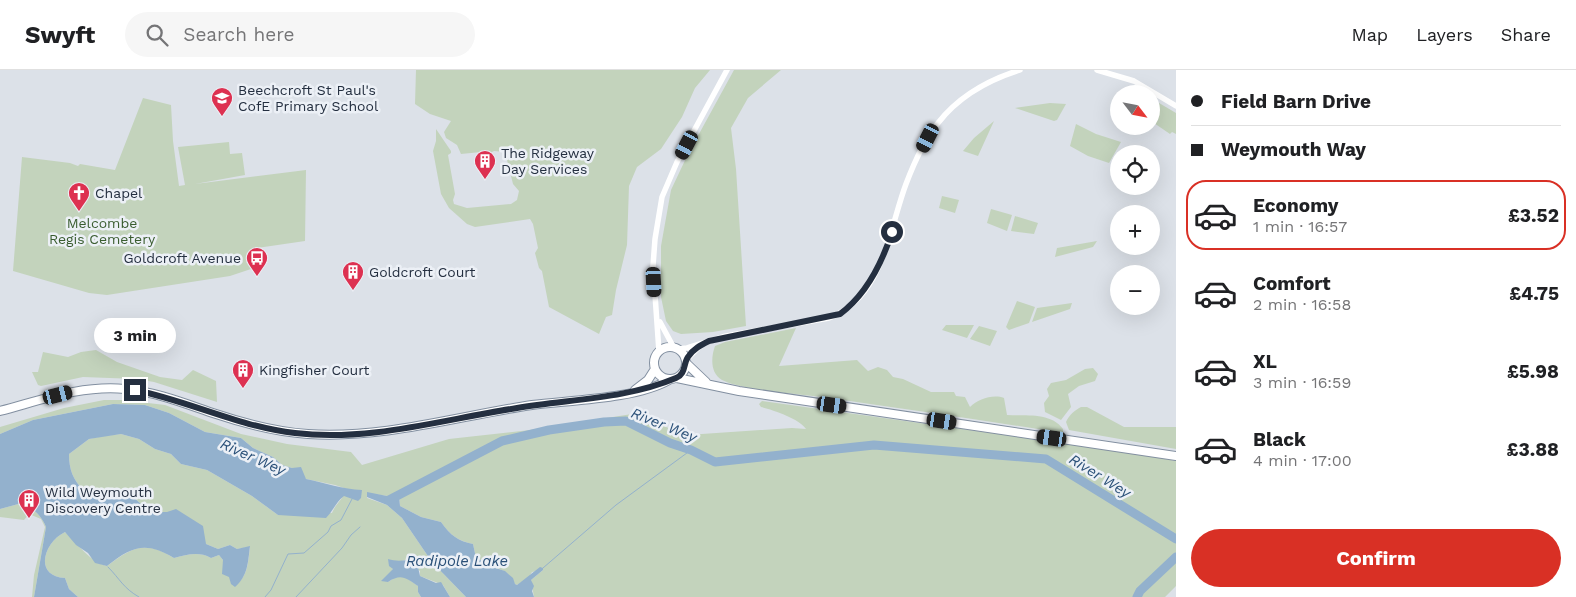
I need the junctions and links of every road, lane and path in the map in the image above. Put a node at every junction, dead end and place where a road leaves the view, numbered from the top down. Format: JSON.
{"nodes":[{"id":1,"x":727,"y":70,"type":"edge"},
{"id":2,"x":1020,"y":70,"type":"edge"},
{"id":3,"x":1097,"y":70,"type":"edge"},
{"id":4,"x":1107,"y":71,"type":"edge"},
{"id":5,"x":1176,"y":106,"type":"edge"},
{"id":6,"x":658,"y":318,"type":"junction"},
{"id":7,"x":702,"y":344,"type":"junction"},
{"id":8,"x":676,"y":348,"type":"junction"},
{"id":9,"x":659,"y":352,"type":"junction"},
{"id":10,"x":686,"y":362,"type":"junction"},
{"id":11,"x":655,"y":369,"type":"junction"},
{"id":12,"x":677,"y":378,"type":"junction"},
{"id":13,"x":669,"y":380,"type":"junction"},
{"id":14,"x":708,"y":384,"type":"junction"},
{"id":15,"x":635,"y":390,"type":"junction"},
{"id":16,"x":0,"y":411,"type":"edge"},
{"id":17,"x":1176,"y":456,"type":"edge"}],
"edges":[{"from":1,"to":6,"type":"street"},
{"from":2,"to":7,"type":"street"},
{"from":3,"to":4,"type":"street"},
{"from":4,"to":5,"type":"street"},
{"from":6,"to":8,"type":"street"},
{"from":6,"to":9,"type":"street"},
{"from":7,"to":8,"type":"street"},
{"from":7,"to":10,"type":"street"},
{"from":8,"to":9,"type":"highway"},
{"from":8,"to":10,"type":"highway"},
{"from":9,"to":11,"type":"highway"},
{"from":10,"to":12,"type":"highway"},
{"from":10,"to":14,"type":"highway"},
{"from":11,"to":13,"type":"highway"},
{"from":11,"to":15,"type":"highway"},
{"from":12,"to":13,"type":"highway"},
{"from":12,"to":14,"type":"highway"},
{"from":13,"to":15,"type":"highway"},
{"from":14,"to":17,"type":"highway"},
{"from":15,"to":16,"type":"highway"}]}
